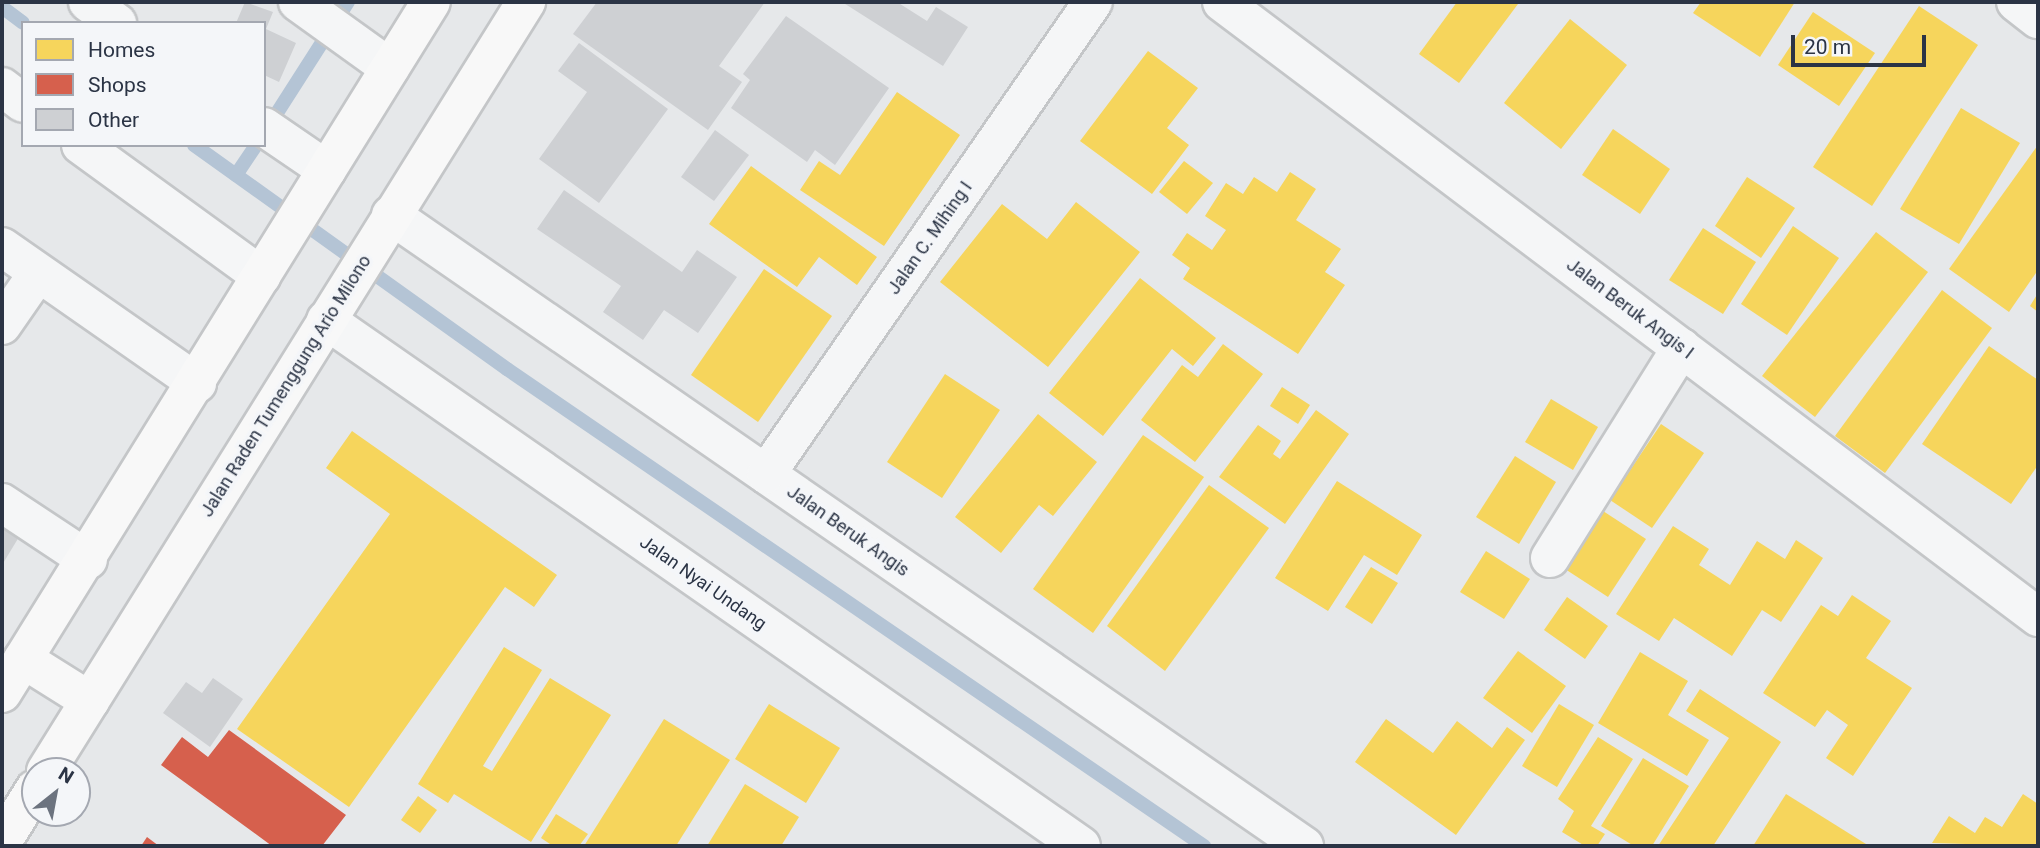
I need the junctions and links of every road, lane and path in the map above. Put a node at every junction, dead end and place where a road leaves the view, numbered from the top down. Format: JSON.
{"nodes":[{"id":1,"x":88,"y":2,"type":"edge"},
{"id":2,"x":298,"y":2,"type":"edge"},
{"id":3,"x":430,"y":2,"type":"edge"},
{"id":4,"x":526,"y":2,"type":"edge"},
{"id":5,"x":1093,"y":2,"type":"edge"},
{"id":6,"x":1222,"y":2,"type":"edge"},
{"id":7,"x":2016,"y":2,"type":"edge"},
{"id":8,"x":2038,"y":19,"type":"edge"},
{"id":9,"x":114,"y":21,"type":"edge"},
{"id":10,"x":390,"y":68,"type":"junction"},
{"id":11,"x":2,"y":88,"type":"edge"},
{"id":12,"x":21,"y":102,"type":"edge"},
{"id":13,"x":278,"y":136,"type":"edge"},
{"id":14,"x":84,"y":147,"type":"edge"},
{"id":15,"x":319,"y":183,"type":"junction"},
{"id":16,"x":385,"y":227,"type":"junction"},
{"id":17,"x":2,"y":247,"type":"edge"},
{"id":18,"x":269,"y":263,"type":"junction"},
{"id":19,"x":38,"y":272,"type":"junction"},
{"id":20,"x":334,"y":307,"type":"junction"},
{"id":21,"x":2,"y":325,"type":"edge"},
{"id":22,"x":1681,"y":348,"type":"junction"},
{"id":23,"x":197,"y":383,"type":"junction"},
{"id":24,"x":766,"y":474,"type":"junction"},
{"id":25,"x":2,"y":503,"type":"edge"},
{"id":26,"x":1550,"y":558,"type":"dead end"},
{"id":27,"x":88,"y":560,"type":"junction"},
{"id":28,"x":2038,"y":617,"type":"edge"},
{"id":29,"x":12,"y":653,"type":"edge"},
{"id":30,"x":2,"y":693,"type":"edge"},
{"id":31,"x":90,"y":701,"type":"junction"},
{"id":32,"x":55,"y":757,"type":"edge"},
{"id":33,"x":21,"y":811,"type":"edge"},
{"id":34,"x":2,"y":842,"type":"edge"},
{"id":35,"x":1081,"y":846,"type":"edge"},
{"id":36,"x":1304,"y":846,"type":"edge"}],
"edges":[{"from":1,"to":9,"type":"street"},
{"from":2,"to":10,"type":"street"},
{"from":3,"to":10,"type":"highway"},
{"from":4,"to":16,"type":"highway","name":"Jalan Raden Tumenggung Ario Milono"},
{"from":5,"to":24,"type":"street","name":"Jalan C. Mihing I"},
{"from":6,"to":22,"type":"street","name":"Jalan Beruk Angis I"},
{"from":7,"to":8,"type":"street"},
{"from":10,"to":15,"type":"highway"},
{"from":11,"to":12,"type":"street"},
{"from":13,"to":15,"type":"street"},
{"from":14,"to":18,"type":"street"},
{"from":15,"to":18,"type":"highway"},
{"from":16,"to":20,"type":"highway","name":"Jalan Raden Tumenggung Ario Milono"},
{"from":16,"to":24,"type":"street","name":"Jalan Beruk Angis"},
{"from":17,"to":19,"type":"street"},
{"from":18,"to":23,"type":"highway"},
{"from":19,"to":21,"type":"street"},
{"from":19,"to":23,"type":"street"},
{"from":20,"to":31,"type":"highway","name":"Jalan Raden Tumenggung Ario Milono"},
{"from":20,"to":35,"type":"street","name":"Jalan Nyai Undang"},
{"from":22,"to":26,"type":"street"},
{"from":22,"to":28,"type":"street","name":"Jalan Beruk Angis I"},
{"from":23,"to":27,"type":"highway"},
{"from":24,"to":36,"type":"street","name":"Jalan Beruk Angis"},
{"from":25,"to":27,"type":"street"},
{"from":27,"to":29,"type":"highway"},
{"from":29,"to":30,"type":"highway"},
{"from":29,"to":31,"type":"highway"},
{"from":31,"to":32,"type":"highway","name":"Jalan Raden Tumenggung Ario Milono"},
{"from":33,"to":34,"type":"highway"}]}
